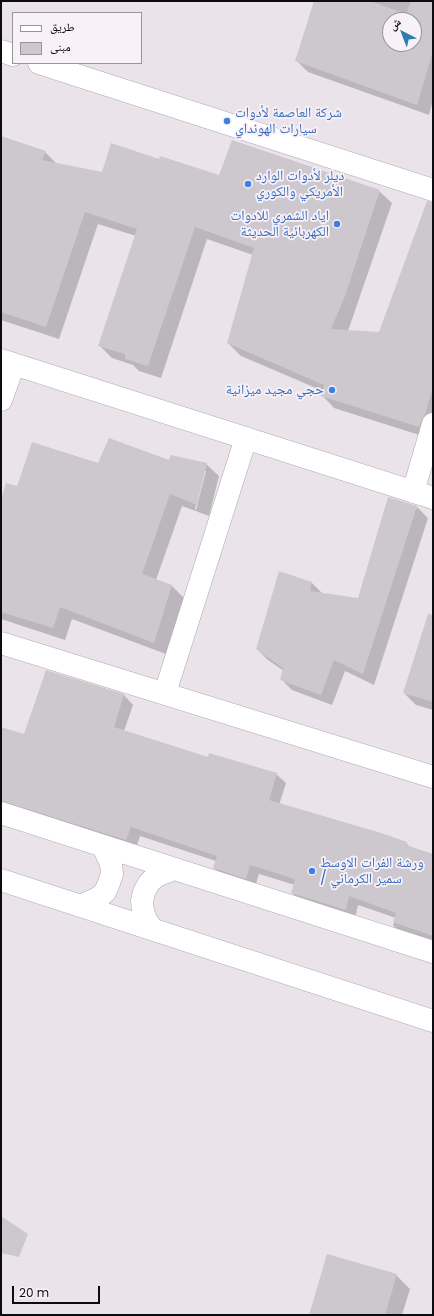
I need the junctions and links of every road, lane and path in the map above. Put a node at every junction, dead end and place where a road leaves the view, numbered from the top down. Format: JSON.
{"nodes":[{"id":1,"x":1,"y":51,"type":"edge"},
{"id":2,"x":12,"y":55,"type":"edge"},
{"id":3,"x":42,"y":64,"type":"edge"},
{"id":4,"x":433,"y":190,"type":"edge"},
{"id":5,"x":8,"y":362,"type":"edge"},
{"id":6,"x":1,"y":400,"type":"edge"},
{"id":7,"x":433,"y":424,"type":"edge"},
{"id":8,"x":246,"y":438,"type":"junction"},
{"id":9,"x":423,"y":495,"type":"edge"},
{"id":10,"x":1,"y":643,"type":"edge"},
{"id":11,"x":165,"y":693,"type":"junction"},
{"id":12,"x":433,"y":777,"type":"edge"},
{"id":13,"x":1,"y":813,"type":"edge"},
{"id":14,"x":103,"y":846,"type":"junction"},
{"id":15,"x":174,"y":869,"type":"junction"},
{"id":16,"x":1,"y":880,"type":"edge"},
{"id":17,"x":80,"y":906,"type":"junction"},
{"id":18,"x":152,"y":928,"type":"junction"},
{"id":19,"x":433,"y":952,"type":"edge"},
{"id":20,"x":433,"y":1021,"type":"edge"}],
"edges":[{"from":1,"to":2,"type":"street"},
{"from":3,"to":4,"type":"street"},
{"from":5,"to":6,"type":"street"},
{"from":5,"to":8,"type":"street"},
{"from":7,"to":9,"type":"street"},
{"from":8,"to":9,"type":"street"},
{"from":8,"to":11,"type":"street"},
{"from":10,"to":11,"type":"street"},
{"from":11,"to":12,"type":"street"},
{"from":13,"to":14,"type":"street"},
{"from":14,"to":15,"type":"street"},
{"from":14,"to":17,"type":"street"},
{"from":15,"to":18,"type":"street"},
{"from":15,"to":19,"type":"street"},
{"from":16,"to":17,"type":"street"},
{"from":17,"to":18,"type":"street"},
{"from":18,"to":20,"type":"street"}]}
